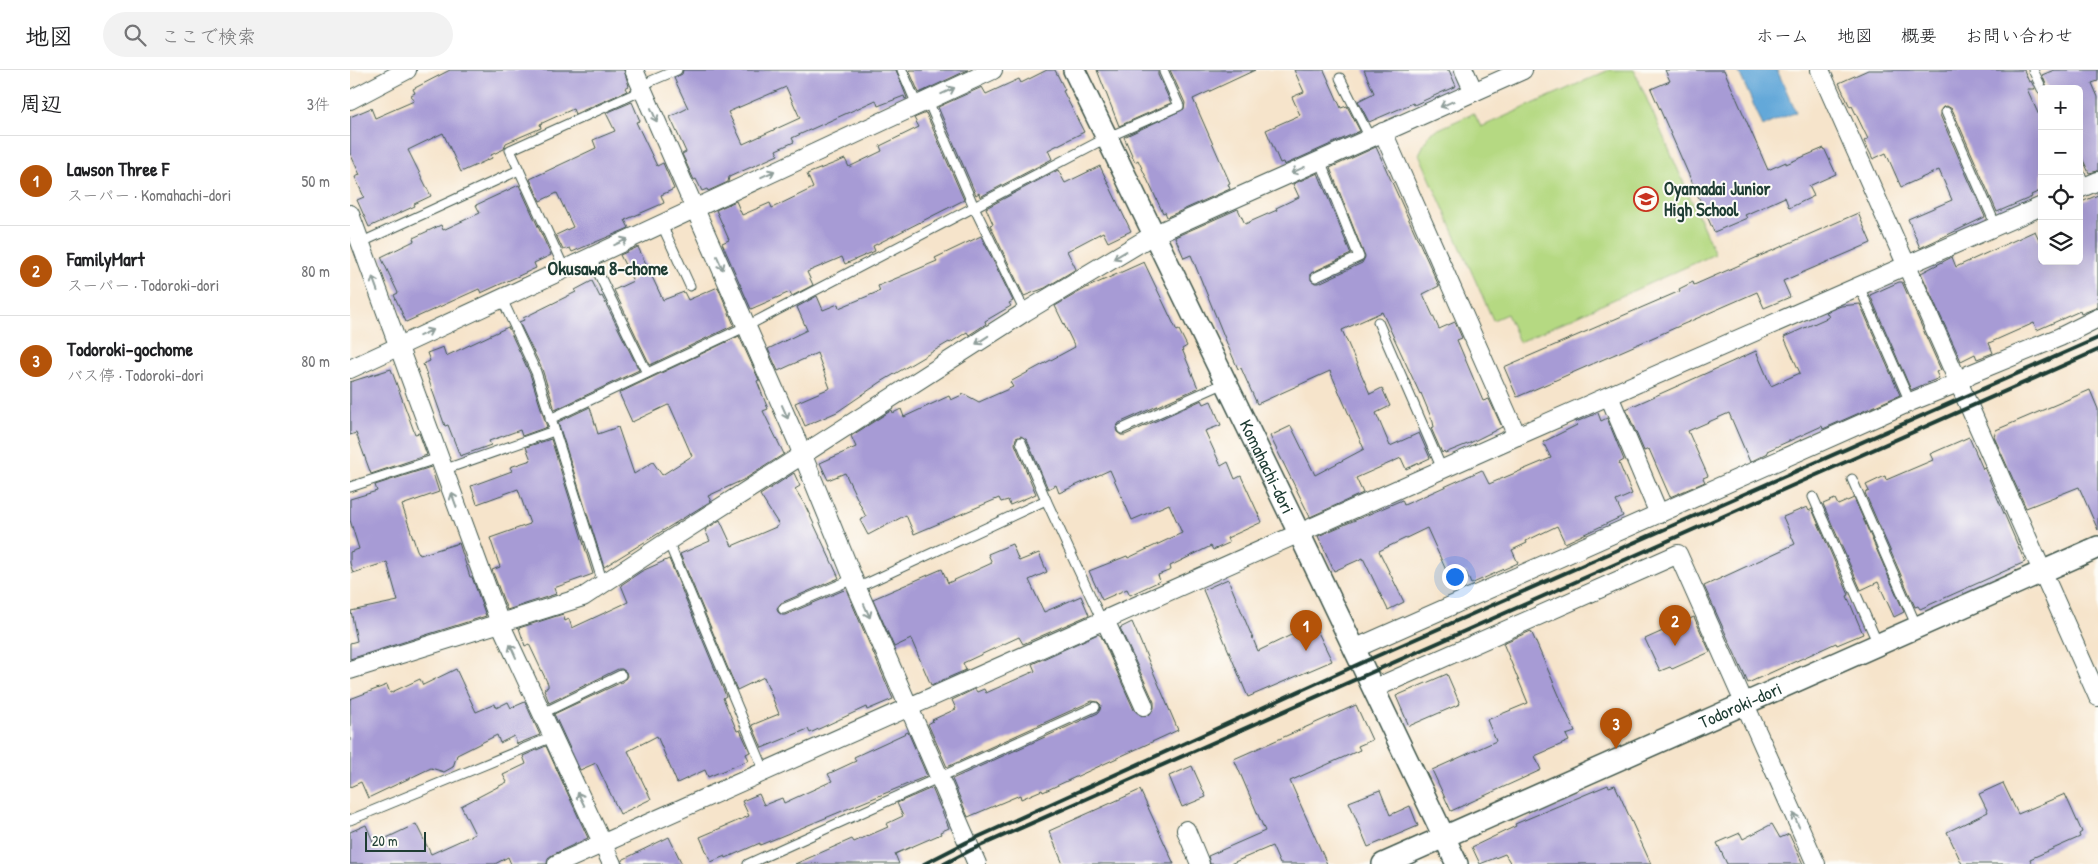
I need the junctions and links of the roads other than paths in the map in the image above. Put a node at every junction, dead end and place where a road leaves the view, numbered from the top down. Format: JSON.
{"nodes":[{"id":1,"x":407,"y":70,"type":"edge"},
{"id":2,"x":634,"y":70,"type":"edge"},
{"id":3,"x":677,"y":70,"type":"edge"},
{"id":4,"x":902,"y":70,"type":"edge"},
{"id":5,"x":992,"y":70,"type":"edge"},
{"id":6,"x":1074,"y":70,"type":"edge"},
{"id":7,"x":1464,"y":70,"type":"edge"},
{"id":8,"x":1524,"y":70,"type":"edge"},
{"id":9,"x":1820,"y":70,"type":"edge"},
{"id":10,"x":2033,"y":70,"type":"edge"},
{"id":11,"x":1164,"y":72,"type":"dead end"},
{"id":12,"x":1340,"y":78,"type":"dead end"},
{"id":13,"x":2040,"y":85,"type":"edge"},
{"id":14,"x":642,"y":89,"type":"junction"},
{"id":15,"x":1474,"y":92,"type":"junction"},
{"id":16,"x":350,"y":100,"type":"edge"},
{"id":17,"x":922,"y":103,"type":"junction"},
{"id":18,"x":1946,"y":112,"type":"dead end"},
{"id":19,"x":1377,"y":135,"type":"junction"},
{"id":20,"x":1106,"y":138,"type":"junction"},
{"id":21,"x":1320,"y":160,"type":"junction"},
{"id":22,"x":519,"y":170,"type":"junction"},
{"id":23,"x":974,"y":207,"type":"junction"},
{"id":24,"x":696,"y":208,"type":"junction"},
{"id":25,"x":2038,"y":208,"type":"edge"},
{"id":26,"x":350,"y":214,"type":"edge"},
{"id":27,"x":662,"y":223,"type":"junction"},
{"id":28,"x":1996,"y":226,"type":"junction"},
{"id":29,"x":1153,"y":235,"type":"junction"},
{"id":30,"x":360,"y":243,"type":"junction"},
{"id":31,"x":590,"y":256,"type":"junction"},
{"id":32,"x":1906,"y":266,"type":"junction"},
{"id":33,"x":564,"y":268,"type":"junction"},
{"id":34,"x":1316,"y":277,"type":"dead end"},
{"id":35,"x":690,"y":286,"type":"dead end"},
{"id":36,"x":1859,"y":286,"type":"junction"},
{"id":37,"x":501,"y":298,"type":"junction"},
{"id":38,"x":1025,"y":312,"type":"junction"},
{"id":39,"x":2098,"y":318,"type":"edge"},
{"id":40,"x":1378,"y":322,"type":"dead end"},
{"id":41,"x":747,"y":326,"type":"junction"},
{"id":42,"x":398,"y":346,"type":"junction"},
{"id":43,"x":350,"y":369,"type":"edge"},
{"id":44,"x":647,"y":373,"type":"junction"},
{"id":45,"x":1225,"y":383,"type":"junction"},
{"id":46,"x":1958,"y":383,"type":"junction"},
{"id":47,"x":1609,"y":396,"type":"junction"},
{"id":48,"x":1910,"y":402,"type":"junction"},
{"id":49,"x":550,"y":419,"type":"junction"},
{"id":50,"x":1122,"y":429,"type":"dead end"},
{"id":51,"x":554,"y":431,"type":"junction"},
{"id":52,"x":1517,"y":436,"type":"junction"},
{"id":53,"x":1020,"y":442,"type":"dead end"},
{"id":54,"x":803,"y":454,"type":"junction"},
{"id":55,"x":441,"y":464,"type":"junction"},
{"id":56,"x":1442,"y":469,"type":"junction"},
{"id":57,"x":1852,"y":479,"type":"dead end"},
{"id":58,"x":350,"y":487,"type":"edge"},
{"id":59,"x":1813,"y":496,"type":"dead end"},
{"id":60,"x":1046,"y":500,"type":"junction"},
{"id":61,"x":1659,"y":514,"type":"junction"},
{"id":62,"x":1299,"y":533,"type":"junction"},
{"id":63,"x":668,"y":541,"type":"junction"},
{"id":64,"x":2098,"y":546,"type":"edge"},
{"id":65,"x":2042,"y":571,"type":"junction"},
{"id":66,"x":603,"y":583,"type":"junction"},
{"id":67,"x":855,"y":584,"type":"junction"},
{"id":68,"x":782,"y":609,"type":"dead end"},
{"id":69,"x":1104,"y":620,"type":"junction"},
{"id":70,"x":500,"y":623,"type":"junction"},
{"id":71,"x":1917,"y":627,"type":"junction"},
{"id":72,"x":1878,"y":644,"type":"junction"},
{"id":73,"x":1354,"y":648,"type":"junction"},
{"id":74,"x":350,"y":670,"type":"edge"},
{"id":75,"x":622,"y":675,"type":"dead end"},
{"id":76,"x":1373,"y":689,"type":"junction"},
{"id":77,"x":2098,"y":697,"type":"edge"},
{"id":78,"x":1744,"y":704,"type":"junction"},
{"id":79,"x":910,"y":706,"type":"junction"},
{"id":80,"x":1144,"y":706,"type":"dead end"},
{"id":81,"x":1095,"y":707,"type":"dead end"},
{"id":82,"x":541,"y":714,"type":"junction"},
{"id":83,"x":552,"y":737,"type":"junction"},
{"id":84,"x":765,"y":772,"type":"junction"},
{"id":85,"x":940,"y":776,"type":"junction"},
{"id":86,"x":350,"y":820,"type":"edge"},
{"id":87,"x":1186,"y":830,"type":"dead end"},
{"id":88,"x":1444,"y":837,"type":"junction"},
{"id":89,"x":602,"y":842,"type":"junction"},
{"id":90,"x":557,"y":864,"type":"edge"},
{"id":91,"x":612,"y":864,"type":"edge"},
{"id":92,"x":748,"y":864,"type":"edge"},
{"id":93,"x":977,"y":864,"type":"edge"},
{"id":94,"x":1200,"y":864,"type":"edge"},
{"id":95,"x":1383,"y":864,"type":"edge"},
{"id":96,"x":1457,"y":864,"type":"edge"},
{"id":97,"x":1816,"y":864,"type":"edge"}],
"edges":[{"from":1,"to":16,"type":"street"},
{"from":2,"to":14,"type":"street"},
{"from":3,"to":14,"type":"lane"},
{"from":4,"to":17,"type":"lane"},
{"from":17,"to":5,"type":"street","one_way":true},
{"from":6,"to":20,"type":"street","name":"Komahachi-dori"},
{"from":7,"to":15,"type":"street"},
{"from":8,"to":15,"type":"street"},
{"from":9,"to":32,"type":"street"},
{"from":10,"to":13,"type":"lane"},
{"from":11,"to":20,"type":"lane"},
{"from":12,"to":19,"type":"lane"},
{"from":14,"to":22,"type":"lane"},
{"from":14,"to":24,"type":"street","one_way":true},
{"from":15,"to":19,"type":"street","one_way":true},
{"from":17,"to":23,"type":"lane"},
{"from":24,"to":17,"type":"street","one_way":true},
{"from":18,"to":28,"type":"lane"},
{"from":19,"to":21,"type":"street"},
{"from":19,"to":52,"type":"street"},
{"from":20,"to":23,"type":"lane"},
{"from":20,"to":29,"type":"street","name":"Komahachi-dori"},
{"from":21,"to":29,"type":"street","one_way":true},
{"from":21,"to":34,"type":"lane"},
{"from":22,"to":30,"type":"lane"},
{"from":22,"to":33,"type":"lane"},
{"from":23,"to":38,"type":"lane"},
{"from":23,"to":41,"type":"lane"},
{"from":24,"to":27,"type":"street"},
{"from":24,"to":41,"type":"street","one_way":true},
{"from":25,"to":28,"type":"street"},
{"from":26,"to":30,"type":"street"},
{"from":31,"to":27,"type":"street","one_way":true},
{"from":27,"to":35,"type":"lane"},
{"from":28,"to":32,"type":"street"},
{"from":29,"to":38,"type":"street","one_way":true},
{"from":29,"to":45,"type":"street","name":"Komahachi-dori"},
{"from":42,"to":30,"type":"street","one_way":true},
{"from":31,"to":33,"type":"street"},
{"from":31,"to":44,"type":"lane"},
{"from":32,"to":36,"type":"street"},
{"from":32,"to":46,"type":"street"},
{"from":33,"to":37,"type":"street"},
{"from":36,"to":47,"type":"street"},
{"from":36,"to":48,"type":"lane"},
{"from":42,"to":37,"type":"street","one_way":true},
{"from":37,"to":49,"type":"lane"},
{"from":38,"to":54,"type":"street","one_way":true},
{"from":39,"to":46,"type":"street"},
{"from":40,"to":56,"type":"lane"},
{"from":41,"to":44,"type":"lane"},
{"from":41,"to":54,"type":"street","one_way":true},
{"from":42,"to":43,"type":"street"},
{"from":42,"to":55,"type":"street"},
{"from":44,"to":49,"type":"lane"},
{"from":45,"to":50,"type":"lane"},
{"from":45,"to":62,"type":"street","name":"Komahachi-dori"},
{"from":46,"to":48,"type":"street"},
{"from":46,"to":65,"type":"street"},
{"from":47,"to":52,"type":"street"},
{"from":47,"to":61,"type":"street"},
{"from":48,"to":61,"type":"street"},
{"from":49,"to":51,"type":"lane"},
{"from":51,"to":55,"type":"lane"},
{"from":51,"to":66,"type":"lane"},
{"from":52,"to":56,"type":"street"},
{"from":53,"to":60,"type":"lane"},
{"from":54,"to":63,"type":"street"},
{"from":54,"to":67,"type":"street"},
{"from":55,"to":58,"type":"lane"},
{"from":70,"to":55,"type":"street","one_way":true},
{"from":56,"to":62,"type":"street"},
{"from":57,"to":71,"type":"lane"},
{"from":59,"to":72,"type":"lane"},
{"from":60,"to":67,"type":"lane"},
{"from":60,"to":69,"type":"lane"},
{"from":61,"to":73,"type":"street"},
{"from":62,"to":69,"type":"street"},
{"from":62,"to":73,"type":"street","name":"Komahachi-dori"},
{"from":63,"to":66,"type":"street"},
{"from":63,"to":84,"type":"lane"},
{"from":64,"to":65,"type":"street","name":"Todoroki-dori"},
{"from":65,"to":71,"type":"street","name":"Todoroki-dori"},
{"from":65,"to":77,"type":"street"},
{"from":66,"to":70,"type":"street"},
{"from":67,"to":68,"type":"lane"},
{"from":67,"to":79,"type":"street","one_way":true},
{"from":69,"to":79,"type":"street"},
{"from":69,"to":80,"type":"street"},
{"from":70,"to":74,"type":"street"},
{"from":82,"to":70,"type":"street","one_way":true},
{"from":71,"to":72,"type":"street","name":"Todoroki-dori"},
{"from":72,"to":78,"type":"street","name":"Todoroki-dori"},
{"from":73,"to":76,"type":"street","name":"Komahachi-dori"},
{"from":75,"to":82,"type":"lane"},
{"from":76,"to":78,"type":"street"},
{"from":76,"to":88,"type":"street","name":"Komahachi-dori"},
{"from":78,"to":88,"type":"street","name":"Todoroki-dori"},
{"from":97,"to":78,"type":"street","one_way":true},
{"from":79,"to":84,"type":"street"},
{"from":79,"to":85,"type":"street"},
{"from":81,"to":85,"type":"lane"},
{"from":82,"to":83,"type":"street"},
{"from":83,"to":86,"type":"lane"},
{"from":89,"to":83,"type":"street","one_way":true},
{"from":84,"to":89,"type":"street"},
{"from":85,"to":92,"type":"lane"},
{"from":85,"to":93,"type":"street"},
{"from":87,"to":94,"type":"street"},
{"from":88,"to":95,"type":"street","name":"Todoroki-dori"},
{"from":88,"to":96,"type":"street","name":"Komahachi-dori"},
{"from":89,"to":90,"type":"street"},
{"from":89,"to":91,"type":"street"}]}
